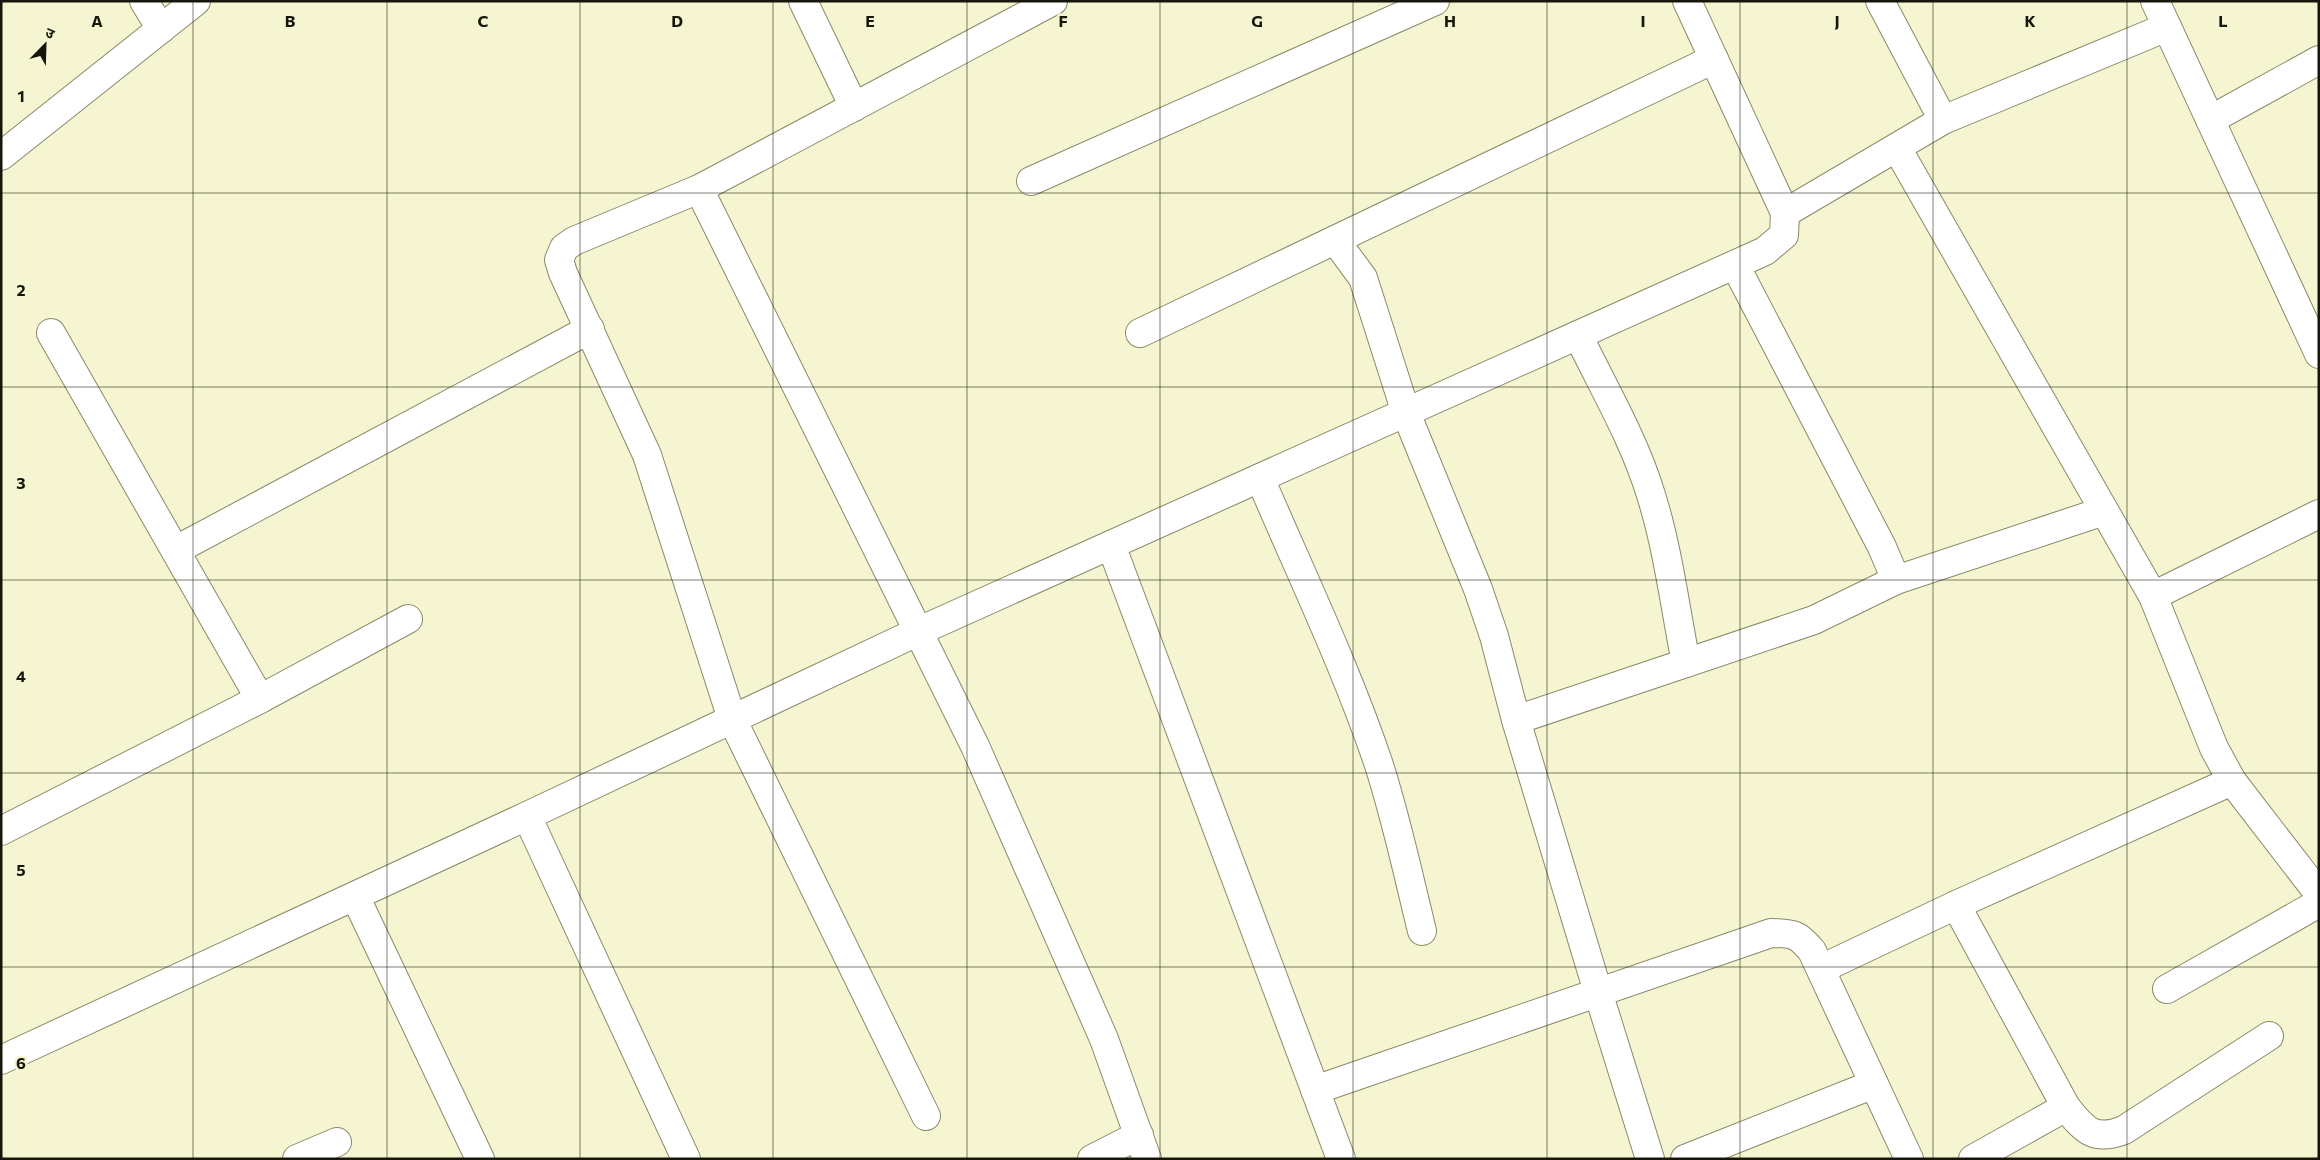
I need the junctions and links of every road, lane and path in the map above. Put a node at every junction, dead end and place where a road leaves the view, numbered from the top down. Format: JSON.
{"nodes":[{"id":1,"x":144,"y":1,"type":"edge"},
{"id":2,"x":196,"y":1,"type":"edge"},
{"id":3,"x":803,"y":1,"type":"edge"},
{"id":4,"x":1053,"y":1,"type":"edge"},
{"id":5,"x":1435,"y":1,"type":"edge"},
{"id":6,"x":1687,"y":1,"type":"edge"},
{"id":7,"x":1880,"y":1,"type":"edge"},
{"id":8,"x":2155,"y":1,"type":"edge"},
{"id":9,"x":2167,"y":27,"type":"junction"},
{"id":10,"x":161,"y":29,"type":"junction"},
{"id":11,"x":1714,"y":59,"type":"junction"},
{"id":12,"x":2319,"y":60,"type":"edge"},
{"id":13,"x":854,"y":107,"type":"junction"},
{"id":14,"x":1943,"y":120,"type":"junction"},
{"id":15,"x":2210,"y":120,"type":"junction"},
{"id":16,"x":1896,"y":148,"type":"junction"},
{"id":17,"x":1,"y":156,"type":"edge"},
{"id":18,"x":1031,"y":181,"type":"dead end"},
{"id":19,"x":699,"y":189,"type":"junction"},
{"id":20,"x":1786,"y":214,"type":"junction"},
{"id":21,"x":1335,"y":240,"type":"junction"},
{"id":22,"x":1735,"y":264,"type":"junction"},
{"id":23,"x":590,"y":329,"type":"junction"},
{"id":24,"x":51,"y":333,"type":"dead end"},
{"id":25,"x":1140,"y":333,"type":"dead end"},
{"id":26,"x":1578,"y":335,"type":"junction"},
{"id":27,"x":2319,"y":354,"type":"edge"},
{"id":28,"x":1406,"y":412,"type":"junction"},
{"id":29,"x":1260,"y":478,"type":"junction"},
{"id":30,"x":2104,"y":511,"type":"junction"},
{"id":31,"x":2319,"y":514,"type":"edge"},
{"id":32,"x":1111,"y":545,"type":"junction"},
{"id":33,"x":176,"y":550,"type":"junction"},
{"id":34,"x":1896,"y":580,"type":"junction"},
{"id":35,"x":2153,"y":596,"type":"junction"},
{"id":36,"x":408,"y":619,"type":"dead end"},
{"id":37,"x":917,"y":632,"type":"junction"},
{"id":38,"x":1686,"y":663,"type":"junction"},
{"id":39,"x":260,"y":698,"type":"junction"},
{"id":40,"x":732,"y":719,"type":"junction"},
{"id":41,"x":1516,"y":720,"type":"junction"},
{"id":42,"x":2232,"y":781,"type":"junction"},
{"id":43,"x":527,"y":816,"type":"junction"},
{"id":44,"x":1,"y":831,"type":"edge"},
{"id":45,"x":2316,"y":888,"type":"edge"},
{"id":46,"x":355,"y":896,"type":"junction"},
{"id":47,"x":1956,"y":906,"type":"junction"},
{"id":48,"x":1422,"y":931,"type":"dead end"},
{"id":49,"x":1820,"y":970,"type":"junction"},
{"id":50,"x":2168,"y":989,"type":"dead end"},
{"id":51,"x":1598,"y":992,"type":"junction"},
{"id":52,"x":2269,"y":1036,"type":"dead end"},
{"id":53,"x":1,"y":1060,"type":"edge"},
{"id":54,"x":1874,"y":1084,"type":"junction"},
{"id":55,"x":1316,"y":1090,"type":"junction"},
{"id":56,"x":2066,"y":1107,"type":"junction"},
{"id":57,"x":926,"y":1116,"type":"dead end"},
{"id":58,"x":337,"y":1142,"type":"dead end"},
{"id":59,"x":1143,"y":1147,"type":"edge"},
{"id":60,"x":297,"y":1159,"type":"edge"},
{"id":61,"x":480,"y":1159,"type":"edge"},
{"id":62,"x":686,"y":1159,"type":"edge"},
{"id":63,"x":1092,"y":1159,"type":"edge"},
{"id":64,"x":1342,"y":1159,"type":"edge"},
{"id":65,"x":1650,"y":1159,"type":"edge"},
{"id":66,"x":1685,"y":1159,"type":"edge"},
{"id":67,"x":1909,"y":1159,"type":"edge"},
{"id":68,"x":1973,"y":1159,"type":"edge"}],
"edges":[{"from":1,"to":10,"type":"street"},
{"from":2,"to":10,"type":"street"},
{"from":3,"to":13,"type":"street"},
{"from":4,"to":13,"type":"street"},
{"from":5,"to":18,"type":"street"},
{"from":6,"to":11,"type":"street"},
{"from":7,"to":14,"type":"street"},
{"from":8,"to":9,"type":"street"},
{"from":9,"to":14,"type":"street"},
{"from":9,"to":15,"type":"street"},
{"from":10,"to":17,"type":"street"},
{"from":11,"to":20,"type":"street"},
{"from":11,"to":21,"type":"street"},
{"from":12,"to":15,"type":"street"},
{"from":13,"to":19,"type":"street"},
{"from":14,"to":16,"type":"street"},
{"from":15,"to":27,"type":"street"},
{"from":16,"to":20,"type":"street"},
{"from":16,"to":30,"type":"street"},
{"from":19,"to":23,"type":"street"},
{"from":19,"to":37,"type":"street"},
{"from":20,"to":22,"type":"street"},
{"from":21,"to":25,"type":"street"},
{"from":21,"to":28,"type":"street"},
{"from":22,"to":26,"type":"street"},
{"from":22,"to":34,"type":"street"},
{"from":23,"to":33,"type":"street"},
{"from":23,"to":40,"type":"street"},
{"from":24,"to":33,"type":"street"},
{"from":26,"to":28,"type":"street"},
{"from":26,"to":38,"type":"street"},
{"from":28,"to":29,"type":"street"},
{"from":28,"to":41,"type":"street"},
{"from":29,"to":32,"type":"street"},
{"from":29,"to":48,"type":"street"},
{"from":30,"to":34,"type":"street"},
{"from":30,"to":35,"type":"street"},
{"from":31,"to":35,"type":"street"},
{"from":32,"to":37,"type":"street"},
{"from":32,"to":55,"type":"street"},
{"from":33,"to":39,"type":"street"},
{"from":34,"to":38,"type":"street"},
{"from":35,"to":42,"type":"street"},
{"from":36,"to":39,"type":"street"},
{"from":37,"to":40,"type":"street"},
{"from":37,"to":59,"type":"street"},
{"from":38,"to":41,"type":"street"},
{"from":39,"to":44,"type":"street"},
{"from":40,"to":43,"type":"street"},
{"from":40,"to":57,"type":"street"},
{"from":41,"to":51,"type":"street"},
{"from":42,"to":45,"type":"street"},
{"from":42,"to":47,"type":"street"},
{"from":43,"to":46,"type":"street"},
{"from":43,"to":62,"type":"street"},
{"from":45,"to":50,"type":"street"},
{"from":46,"to":53,"type":"street"},
{"from":46,"to":61,"type":"street"},
{"from":47,"to":49,"type":"street"},
{"from":47,"to":56,"type":"street"},
{"from":49,"to":51,"type":"street"},
{"from":49,"to":54,"type":"street"},
{"from":51,"to":55,"type":"street"},
{"from":51,"to":65,"type":"street"},
{"from":52,"to":56,"type":"street"},
{"from":54,"to":66,"type":"street"},
{"from":54,"to":67,"type":"street"},
{"from":55,"to":64,"type":"street"},
{"from":56,"to":68,"type":"street"},
{"from":58,"to":60,"type":"street"},
{"from":59,"to":63,"type":"street"}]}
